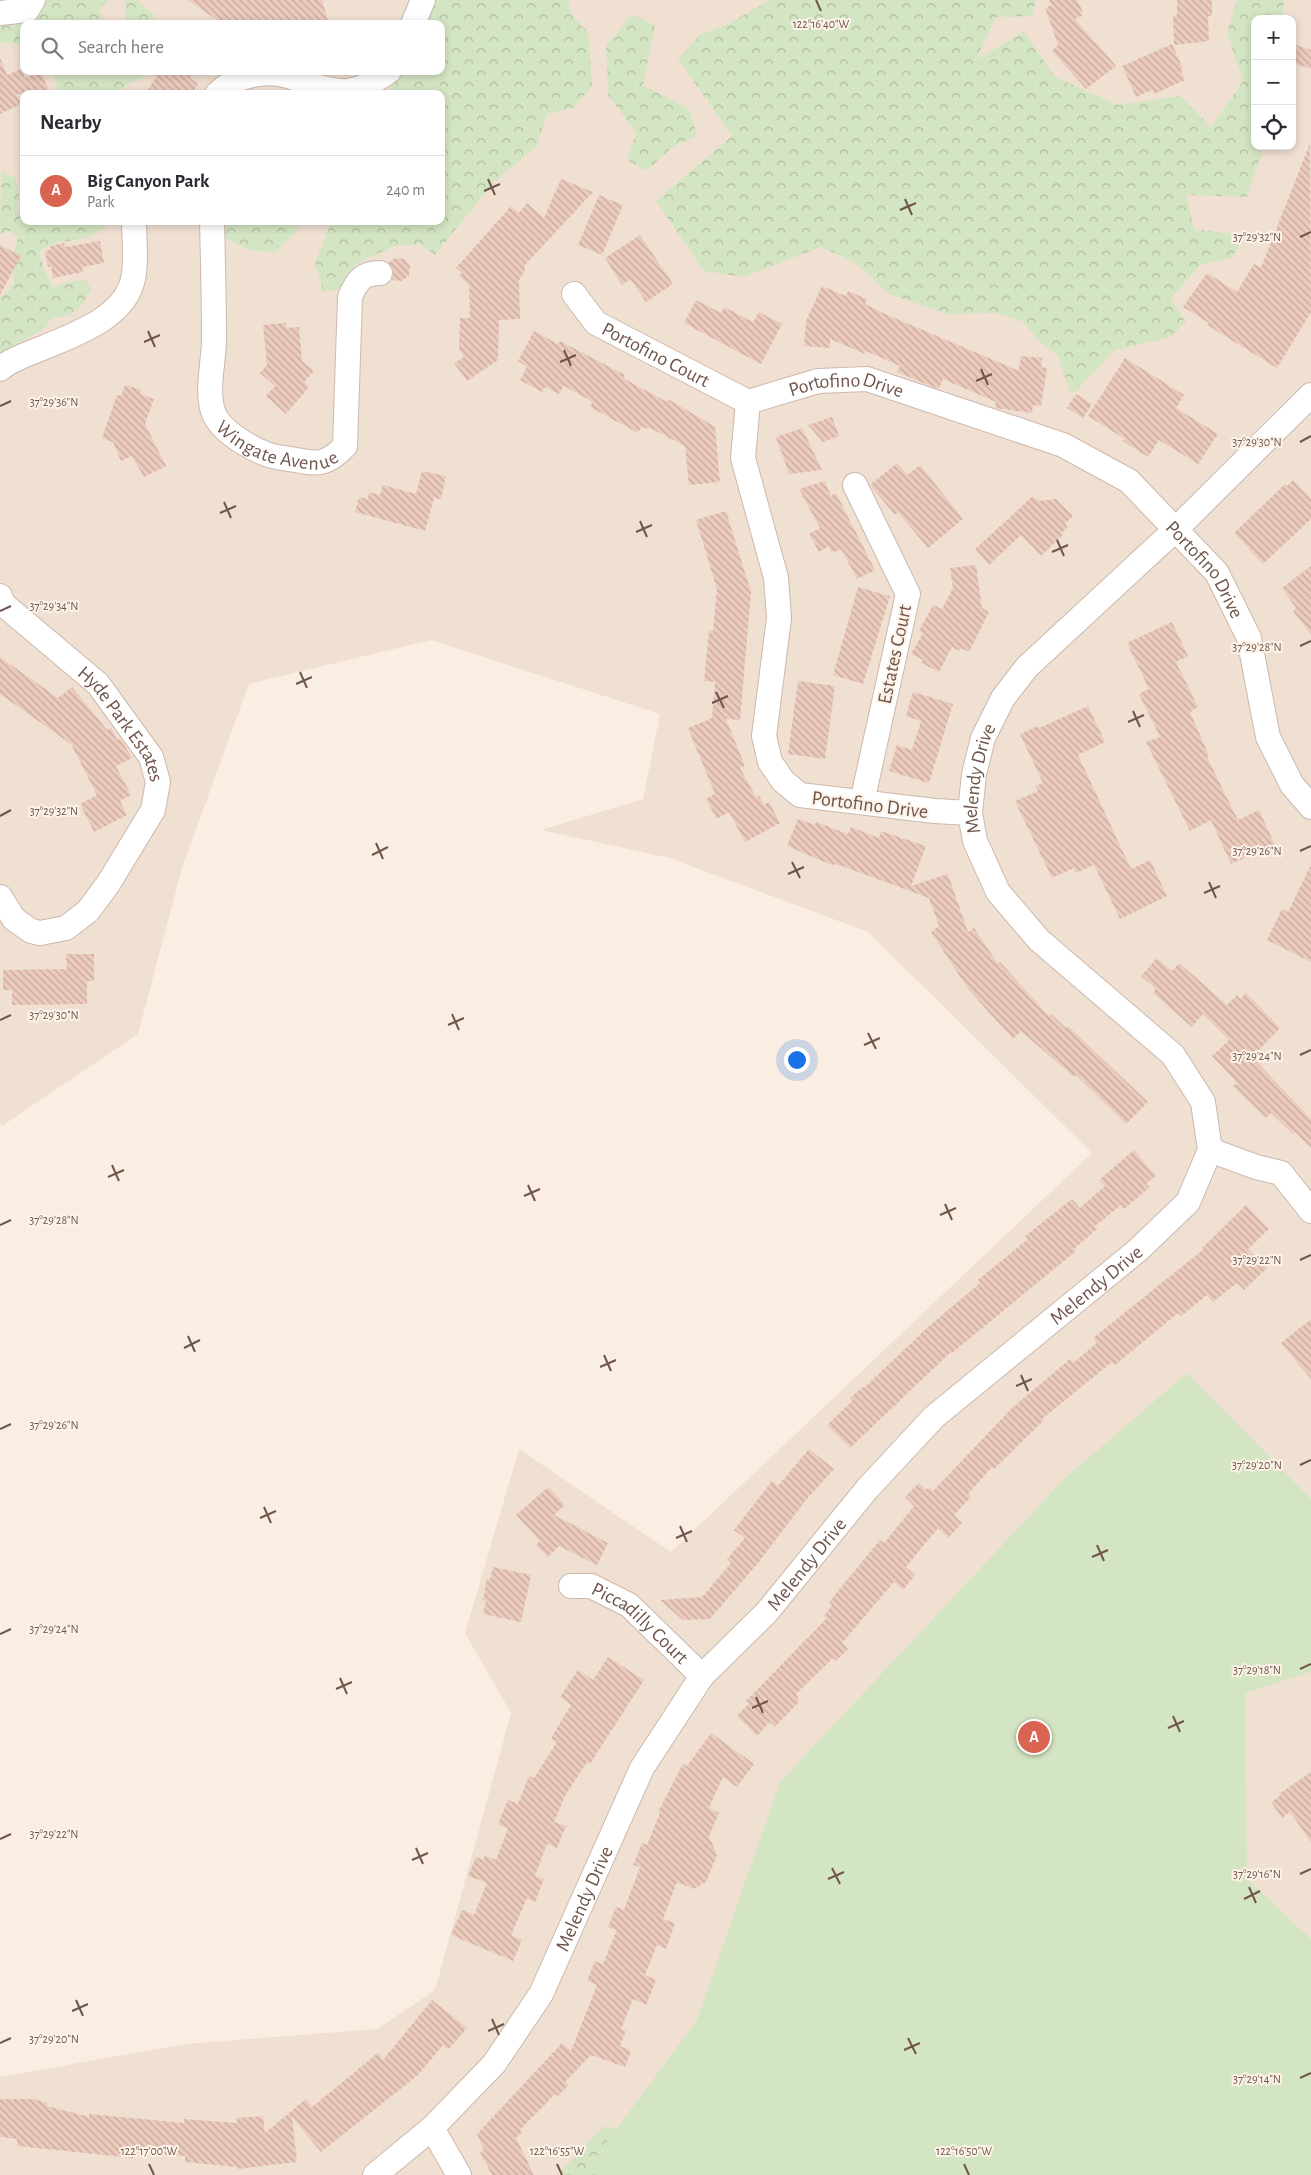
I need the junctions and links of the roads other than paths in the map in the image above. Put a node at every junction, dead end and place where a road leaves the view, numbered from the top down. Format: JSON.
{"nodes":[{"id":1,"x":33,"y":0,"type":"edge"},
{"id":2,"x":423,"y":0,"type":"edge"},
{"id":3,"x":0,"y":13,"type":"edge"},
{"id":4,"x":415,"y":20,"type":"edge"},
{"id":5,"x":248,"y":75,"type":"edge"},
{"id":6,"x":248,"y":75,"type":"edge"},
{"id":7,"x":383,"y":75,"type":"edge"},
{"id":8,"x":224,"y":90,"type":"edge"},
{"id":9,"x":340,"y":90,"type":"edge"},
{"id":10,"x":350,"y":90,"type":"edge"},
{"id":11,"x":134,"y":225,"type":"edge"},
{"id":12,"x":212,"y":225,"type":"edge"},
{"id":13,"x":380,"y":273,"type":"dead end"},
{"id":14,"x":574,"y":294,"type":"dead end"},
{"id":15,"x":0,"y":369,"type":"edge"},
{"id":16,"x":1311,"y":395,"type":"edge"},
{"id":17,"x":748,"y":402,"type":"junction"},
{"id":18,"x":855,"y":485,"type":"dead end"},
{"id":19,"x":1176,"y":529,"type":"junction"},
{"id":20,"x":0,"y":596,"type":"edge"},
{"id":21,"x":862,"y":802,"type":"junction"},
{"id":22,"x":1311,"y":807,"type":"edge"},
{"id":23,"x":970,"y":813,"type":"junction"},
{"id":24,"x":0,"y":897,"type":"edge"},
{"id":25,"x":1210,"y":1150,"type":"junction"},
{"id":26,"x":1311,"y":1211,"type":"edge"},
{"id":27,"x":571,"y":1586,"type":"dead end"},
{"id":28,"x":702,"y":1676,"type":"junction"},
{"id":29,"x":432,"y":2128,"type":"junction"},
{"id":30,"x":375,"y":2175,"type":"edge"},
{"id":31,"x":459,"y":2175,"type":"edge"}],
"edges":[{"from":1,"to":3,"type":"street"},
{"from":2,"to":4,"type":"street"},
{"from":5,"to":8,"type":"street"},
{"from":6,"to":9,"type":"street"},
{"from":7,"to":10,"type":"street"},
{"from":11,"to":15,"type":"street"},
{"from":12,"to":13,"type":"street","name":"Wingate Avenue"},
{"from":14,"to":17,"type":"street","name":"Portofino Court"},
{"from":16,"to":19,"type":"street","name":"Melendy Drive"},
{"from":17,"to":19,"type":"street","name":"Portofino Drive"},
{"from":17,"to":21,"type":"street","name":"Portofino Drive"},
{"from":18,"to":21,"type":"street","name":"Estates Court"},
{"from":19,"to":22,"type":"street","name":"Portofino Drive"},
{"from":19,"to":23,"type":"street","name":"Melendy Drive"},
{"from":20,"to":24,"type":"street","name":"Hyde Park Estates"},
{"from":21,"to":23,"type":"street","name":"Portofino Drive"},
{"from":23,"to":25,"type":"street","name":"Melendy Drive"},
{"from":25,"to":26,"type":"street"},
{"from":25,"to":28,"type":"street","name":"Melendy Drive"},
{"from":27,"to":28,"type":"street","name":"Piccadilly Court"},
{"from":28,"to":29,"type":"street","name":"Melendy Drive"},
{"from":29,"to":30,"type":"street","name":"Melendy Drive"},
{"from":29,"to":31,"type":"street"}]}
